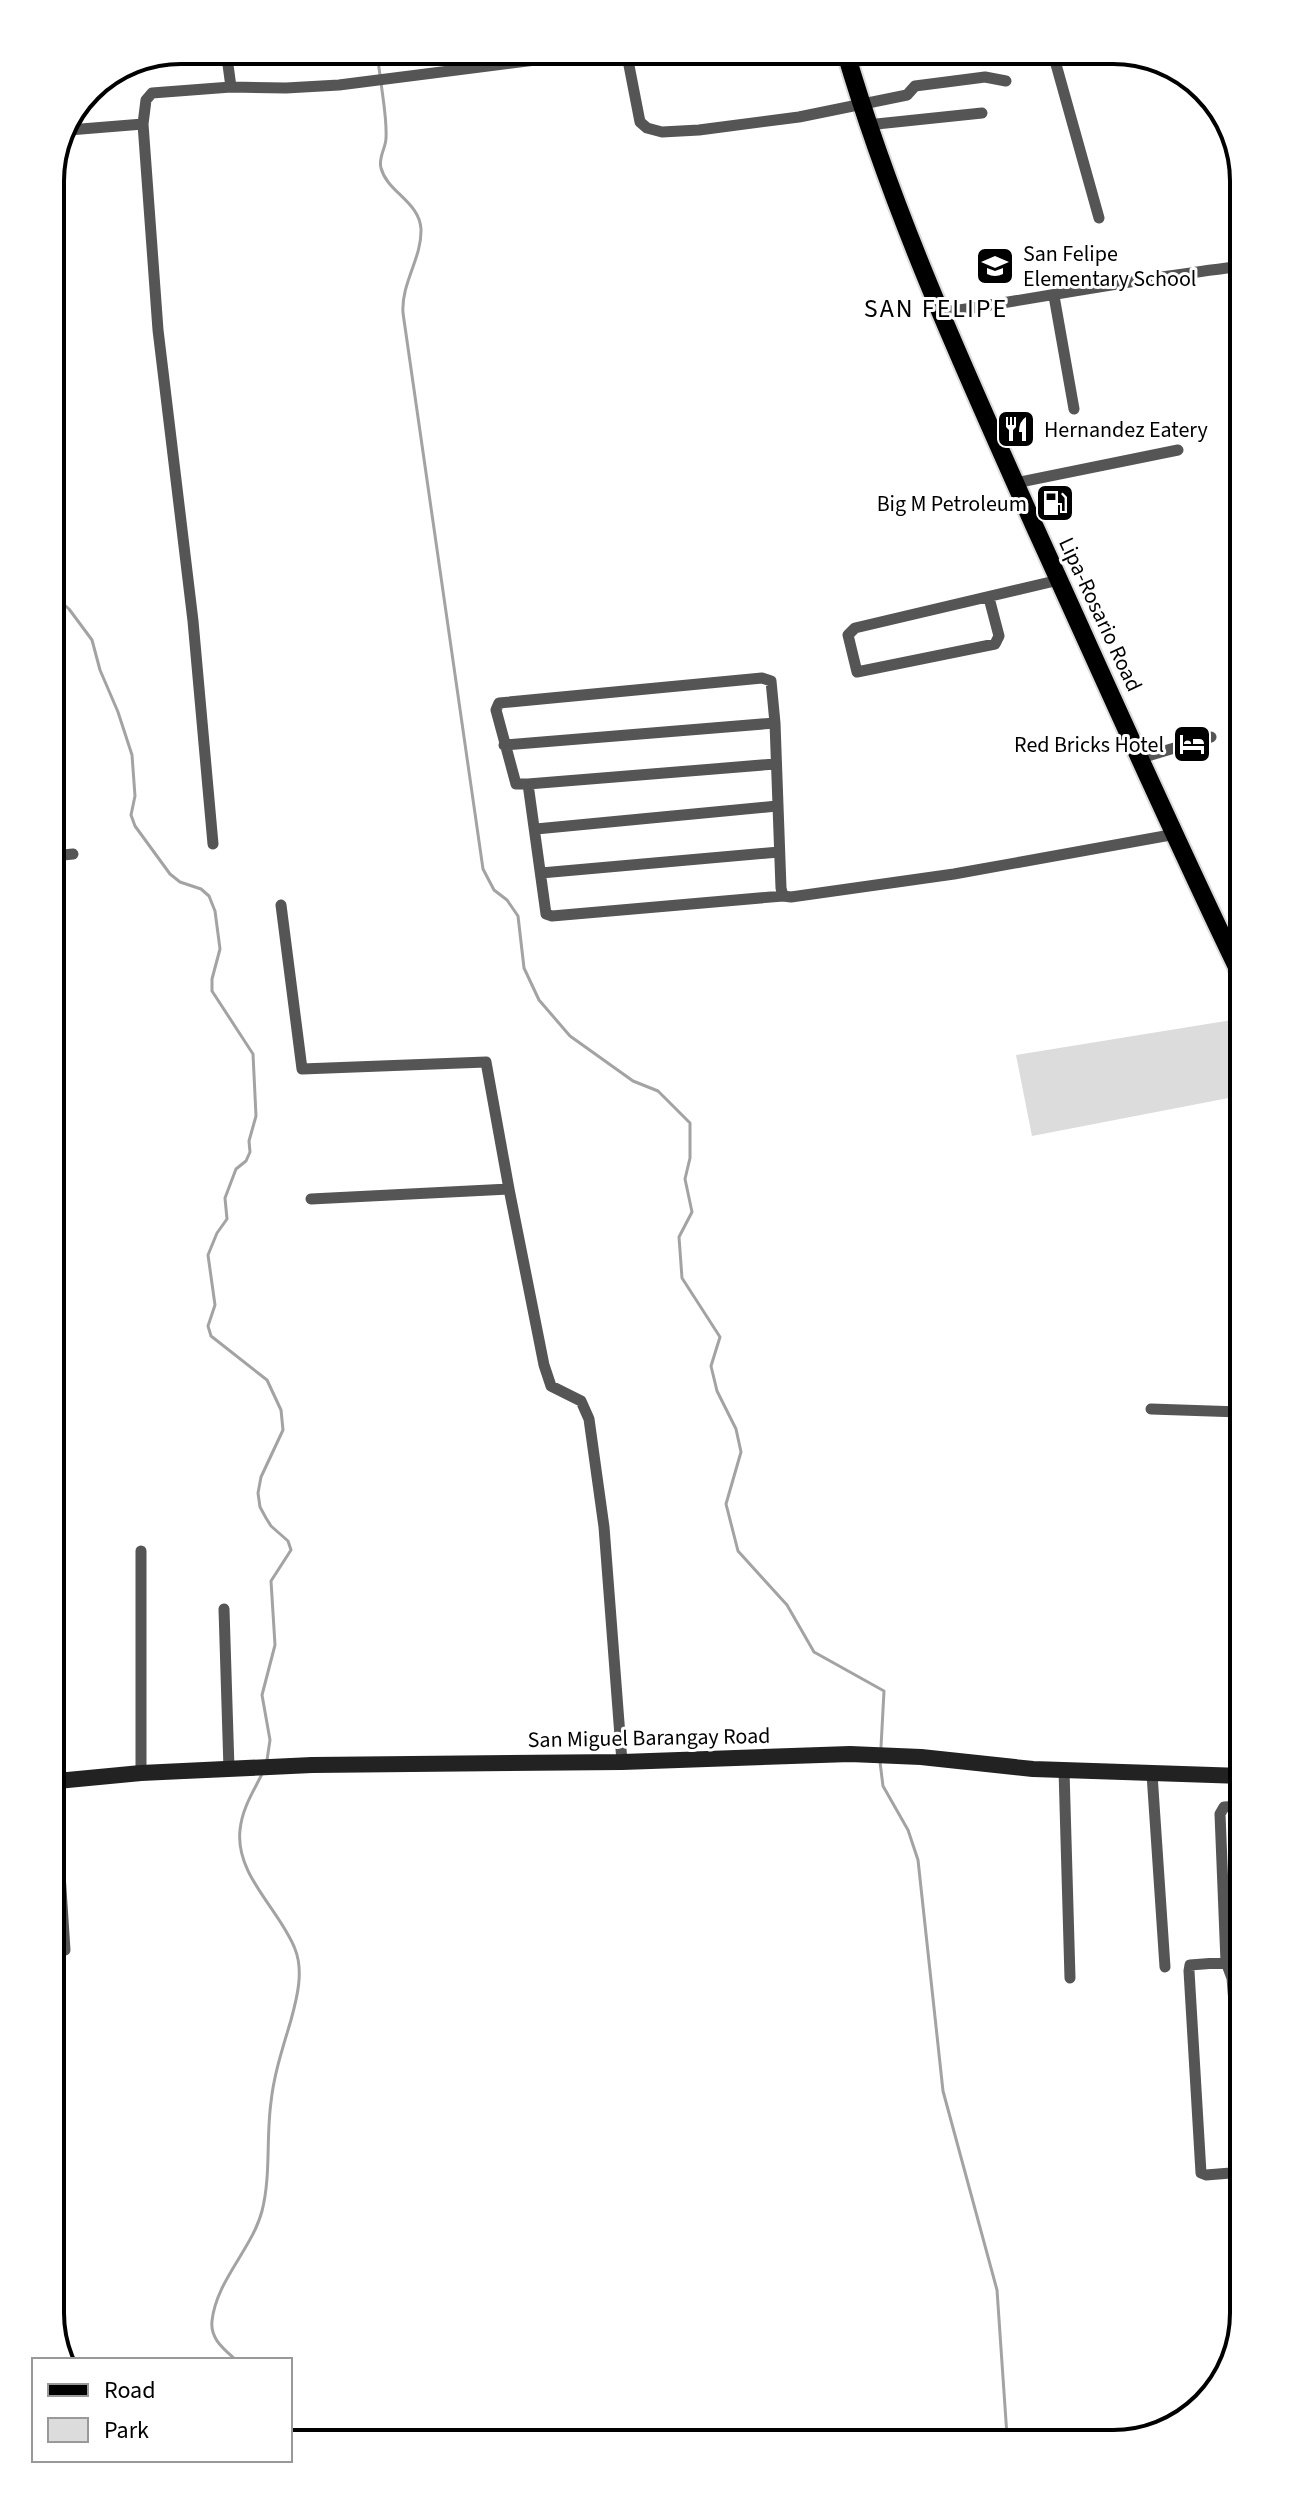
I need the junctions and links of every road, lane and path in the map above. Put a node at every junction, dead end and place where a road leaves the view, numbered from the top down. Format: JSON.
{"nodes":[{"id":1,"x":228,"y":64,"type":"edge"},
{"id":2,"x":497,"y":64,"type":"edge"},
{"id":3,"x":629,"y":64,"type":"edge"},
{"id":4,"x":849,"y":64,"type":"edge"},
{"id":5,"x":1056,"y":64,"type":"edge"},
{"id":6,"x":1006,"y":81,"type":"dead end"},
{"id":7,"x":231,"y":87,"type":"junction"},
{"id":8,"x":860,"y":103,"type":"junction"},
{"id":9,"x":982,"y":113,"type":"dead end"},
{"id":10,"x":143,"y":124,"type":"junction"},
{"id":11,"x":867,"y":125,"type":"junction"},
{"id":12,"x":77,"y":129,"type":"edge"},
{"id":13,"x":1099,"y":218,"type":"dead end"},
{"id":14,"x":1230,"y":268,"type":"edge"},
{"id":15,"x":1054,"y":296,"type":"junction"},
{"id":16,"x":940,"y":313,"type":"junction"},
{"id":17,"x":1074,"y":409,"type":"dead end"},
{"id":18,"x":1178,"y":450,"type":"dead end"},
{"id":19,"x":1015,"y":483,"type":"junction"},
{"id":20,"x":1059,"y":580,"type":"junction"},
{"id":21,"x":989,"y":598,"type":"junction"},
{"id":22,"x":775,"y":723,"type":"junction"},
{"id":23,"x":1211,"y":737,"type":"dead end"},
{"id":24,"x":504,"y":745,"type":"junction"},
{"id":25,"x":1141,"y":758,"type":"junction"},
{"id":26,"x":775,"y":764,"type":"junction"},
{"id":27,"x":528,"y":784,"type":"junction"},
{"id":28,"x":777,"y":806,"type":"junction"},
{"id":29,"x":536,"y":829,"type":"junction"},
{"id":30,"x":1176,"y":834,"type":"junction"},
{"id":31,"x":213,"y":844,"type":"dead end"},
{"id":32,"x":779,"y":852,"type":"junction"},
{"id":33,"x":73,"y":854,"type":"dead end"},
{"id":34,"x":64,"y":855,"type":"edge"},
{"id":35,"x":541,"y":873,"type":"junction"},
{"id":36,"x":783,"y":896,"type":"junction"},
{"id":37,"x":281,"y":905,"type":"dead end"},
{"id":38,"x":1230,"y":952,"type":"edge"},
{"id":39,"x":509,"y":1189,"type":"junction"},
{"id":40,"x":311,"y":1199,"type":"dead end"},
{"id":41,"x":1151,"y":1409,"type":"dead end"},
{"id":42,"x":1230,"y":1412,"type":"edge"},
{"id":43,"x":141,"y":1551,"type":"dead end"},
{"id":44,"x":224,"y":1609,"type":"dead end"},
{"id":45,"x":622,"y":1762,"type":"junction"},
{"id":46,"x":229,"y":1769,"type":"junction"},
{"id":47,"x":1064,"y":1770,"type":"junction"},
{"id":48,"x":141,"y":1773,"type":"junction"},
{"id":49,"x":1152,"y":1774,"type":"junction"},
{"id":50,"x":1230,"y":1776,"type":"edge"},
{"id":51,"x":64,"y":1780,"type":"edge"},
{"id":52,"x":1230,"y":1807,"type":"edge"},
{"id":53,"x":1226,"y":1962,"type":"junction"},
{"id":54,"x":1230,"y":1962,"type":"edge"},
{"id":55,"x":1165,"y":1967,"type":"dead end"},
{"id":56,"x":1230,"y":1973,"type":"edge"},
{"id":57,"x":1070,"y":1978,"type":"dead end"},
{"id":58,"x":1230,"y":2173,"type":"edge"}],
"edges":[{"from":1,"to":7,"type":"street"},
{"from":2,"to":7,"type":"street"},
{"from":3,"to":8,"type":"street"},
{"from":4,"to":8,"type":"main road","name":"Lipa-Rosario Road"},
{"from":5,"to":13,"type":"street"},
{"from":6,"to":8,"type":"street"},
{"from":7,"to":10,"type":"street"},
{"from":8,"to":11,"type":"main road","name":"Lipa-Rosario Road"},
{"from":9,"to":11,"type":"street"},
{"from":10,"to":12,"type":"street"},
{"from":10,"to":31,"type":"street"},
{"from":11,"to":16,"type":"main road","name":"Lipa-Rosario Road"},
{"from":14,"to":15,"type":"street"},
{"from":15,"to":16,"type":"street"},
{"from":15,"to":17,"type":"street"},
{"from":16,"to":19,"type":"main road","name":"Lipa-Rosario Road"},
{"from":18,"to":19,"type":"street"},
{"from":19,"to":20,"type":"main road","name":"Lipa-Rosario Road"},
{"from":20,"to":21,"type":"street"},
{"from":20,"to":25,"type":"main road","name":"Lipa-Rosario Road"},
{"from":21,"to":21,"type":"street"},
{"from":22,"to":24,"type":"street"},
{"from":22,"to":24,"type":"street"},
{"from":22,"to":26,"type":"street"},
{"from":23,"to":25,"type":"street"},
{"from":24,"to":27,"type":"street"},
{"from":25,"to":30,"type":"main road","name":"Lipa-Rosario Road"},
{"from":26,"to":27,"type":"street"},
{"from":26,"to":28,"type":"street"},
{"from":27,"to":29,"type":"street"},
{"from":28,"to":29,"type":"street"},
{"from":28,"to":32,"type":"street"},
{"from":29,"to":35,"type":"street"},
{"from":30,"to":36,"type":"street"},
{"from":30,"to":38,"type":"main road","name":"Lipa-Rosario Road"},
{"from":32,"to":35,"type":"street"},
{"from":32,"to":36,"type":"street"},
{"from":33,"to":34,"type":"street"},
{"from":35,"to":36,"type":"street"},
{"from":37,"to":39,"type":"street"},
{"from":39,"to":40,"type":"street"},
{"from":39,"to":45,"type":"street"},
{"from":41,"to":42,"type":"street"},
{"from":43,"to":48,"type":"street"},
{"from":44,"to":46,"type":"street"},
{"from":45,"to":46,"type":"street","name":"San Miguel Barangay Road"},
{"from":45,"to":47,"type":"street","name":"San Miguel Barangay Road"},
{"from":46,"to":48,"type":"street","name":"San Miguel Barangay Road"},
{"from":47,"to":49,"type":"street","name":"San Miguel Barangay Road"},
{"from":47,"to":57,"type":"street"},
{"from":48,"to":51,"type":"street","name":"San Miguel Barangay Road"},
{"from":49,"to":50,"type":"street","name":"San Miguel Barangay Road"},
{"from":49,"to":55,"type":"street"},
{"from":52,"to":53,"type":"street"},
{"from":53,"to":54,"type":"street"},
{"from":53,"to":56,"type":"street"},
{"from":53,"to":58,"type":"street"}]}
